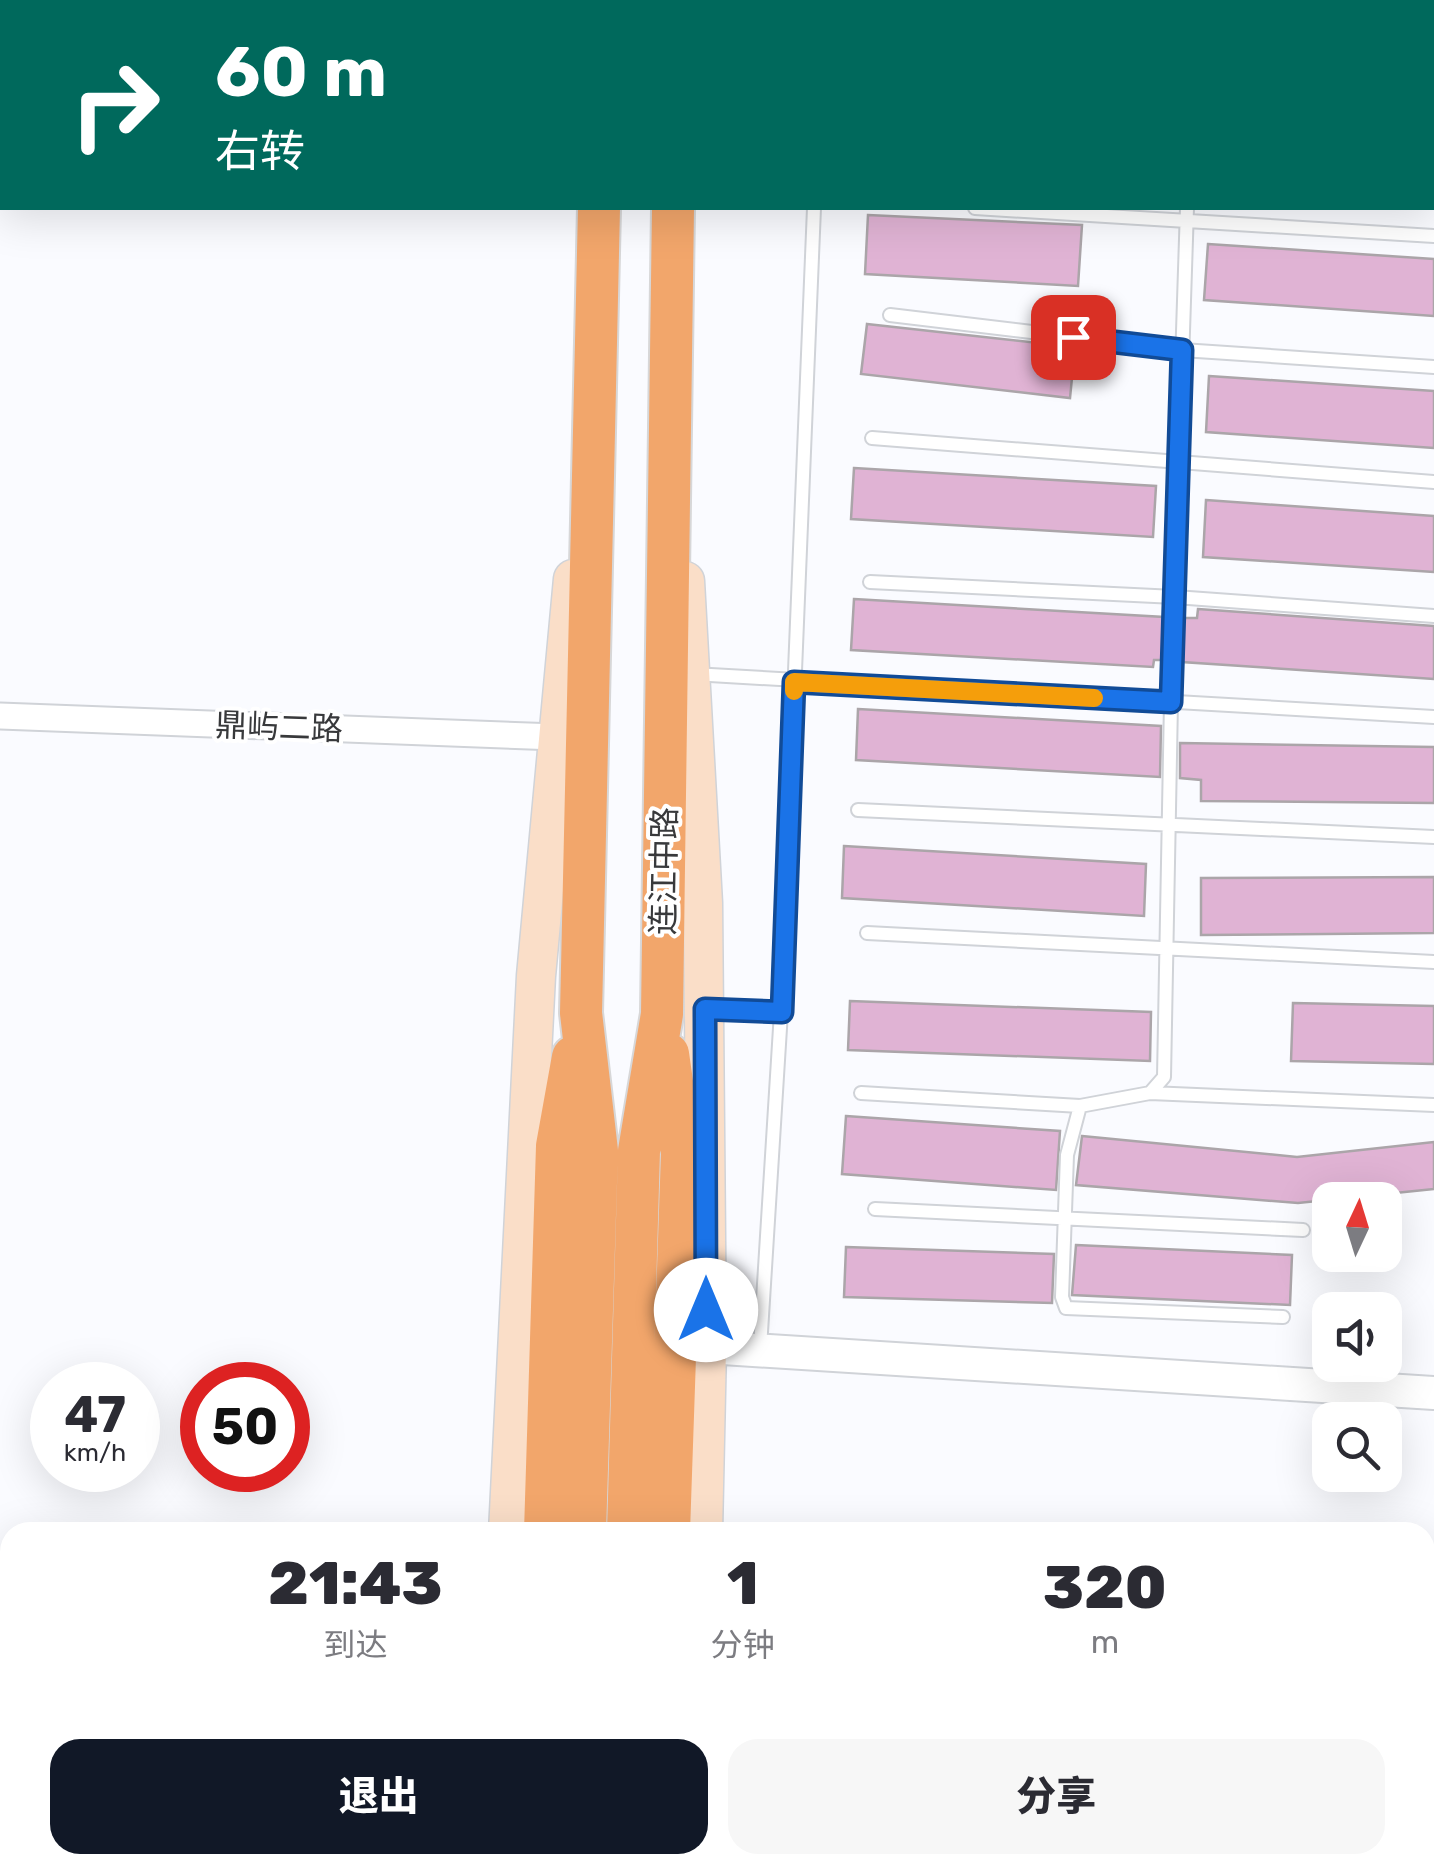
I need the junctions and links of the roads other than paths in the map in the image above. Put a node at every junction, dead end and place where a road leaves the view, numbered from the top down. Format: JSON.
{"nodes":[{"id":1,"x":599,"y":210,"type":"edge"},
{"id":2,"x":673,"y":210,"type":"edge"},
{"id":3,"x":814,"y":210,"type":"edge"},
{"id":4,"x":1046,"y":210,"type":"edge"},
{"id":5,"x":1187,"y":214,"type":"edge"},
{"id":6,"x":1434,"y":236,"type":"edge"},
{"id":7,"x":890,"y":315,"type":"dead end"},
{"id":8,"x":1182,"y":350,"type":"junction"},
{"id":9,"x":669,"y":363,"type":"junction"},
{"id":10,"x":595,"y":367,"type":"junction"},
{"id":11,"x":1434,"y":367,"type":"edge"},
{"id":12,"x":872,"y":438,"type":"dead end"},
{"id":13,"x":1179,"y":464,"type":"junction"},
{"id":14,"x":1434,"y":482,"type":"edge"},
{"id":15,"x":870,"y":582,"type":"dead end"},
{"id":16,"x":1174,"y":597,"type":"junction"},
{"id":17,"x":1434,"y":616,"type":"edge"},
{"id":18,"x":691,"y":674,"type":"junction"},
{"id":19,"x":794,"y":682,"type":"junction"},
{"id":20,"x":1171,"y":702,"type":"junction"},
{"id":21,"x":0,"y":716,"type":"edge"},
{"id":22,"x":1434,"y":717,"type":"edge"},
{"id":23,"x":558,"y":737,"type":"junction"},
{"id":24,"x":858,"y":810,"type":"dead end"},
{"id":25,"x":1168,"y":825,"type":"junction"},
{"id":26,"x":1434,"y":837,"type":"edge"},
{"id":27,"x":867,"y":933,"type":"dead end"},
{"id":28,"x":1166,"y":948,"type":"junction"},
{"id":29,"x":1434,"y":962,"type":"edge"},
{"id":30,"x":705,"y":1009,"type":"junction"},
{"id":31,"x":782,"y":1012,"type":"junction"},
{"id":32,"x":662,"y":1014,"type":"junction"},
{"id":33,"x":861,"y":1092,"type":"dead end"},
{"id":34,"x":1150,"y":1094,"type":"junction"},
{"id":35,"x":1080,"y":1106,"type":"junction"},
{"id":36,"x":1434,"y":1106,"type":"edge"},
{"id":37,"x":577,"y":1148,"type":"junction"},
{"id":38,"x":874,"y":1209,"type":"dead end"},
{"id":39,"x":1065,"y":1218,"type":"junction"},
{"id":40,"x":1302,"y":1230,"type":"dead end"},
{"id":41,"x":1284,"y":1317,"type":"dead end"},
{"id":42,"x":706,"y":1347,"type":"junction"},
{"id":43,"x":760,"y":1351,"type":"junction"},
{"id":44,"x":1434,"y":1392,"type":"edge"},
{"id":45,"x":509,"y":1522,"type":"edge"},
{"id":46,"x":546,"y":1522,"type":"edge"},
{"id":47,"x":585,"y":1522,"type":"edge"},
{"id":48,"x":628,"y":1522,"type":"edge"},
{"id":49,"x":669,"y":1522,"type":"edge"},
{"id":50,"x":703,"y":1522,"type":"edge"}],
"edges":[{"from":1,"to":10,"type":"highway"},
{"from":2,"to":9,"type":"highway","name":"连江中路"},
{"from":3,"to":19,"type":"lane"},
{"from":4,"to":5,"type":"lane"},
{"from":5,"to":6,"type":"lane"},
{"from":5,"to":8,"type":"lane"},
{"from":7,"to":8,"type":"lane"},
{"from":8,"to":11,"type":"lane"},
{"from":8,"to":13,"type":"lane"},
{"from":9,"to":18,"type":"main road"},
{"from":9,"to":32,"type":"highway","name":"连江中路"},
{"from":10,"to":23,"type":"main road"},
{"from":10,"to":37,"type":"highway"},
{"from":12,"to":13,"type":"lane"},
{"from":13,"to":14,"type":"lane"},
{"from":13,"to":16,"type":"lane"},
{"from":15,"to":16,"type":"lane"},
{"from":16,"to":17,"type":"lane"},
{"from":16,"to":20,"type":"lane"},
{"from":18,"to":19,"type":"lane"},
{"from":18,"to":30,"type":"main road"},
{"from":19,"to":20,"type":"lane"},
{"from":19,"to":31,"type":"lane"},
{"from":20,"to":22,"type":"lane"},
{"from":20,"to":25,"type":"lane"},
{"from":21,"to":23,"type":"street","name":"鼎屿二路"},
{"from":23,"to":45,"type":"main road"},
{"from":24,"to":25,"type":"lane"},
{"from":25,"to":26,"type":"lane"},
{"from":25,"to":28,"type":"lane"},
{"from":27,"to":28,"type":"lane"},
{"from":28,"to":29,"type":"lane"},
{"from":28,"to":34,"type":"lane"},
{"from":30,"to":31,"type":"lane"},
{"from":30,"to":42,"type":"main road"},
{"from":31,"to":43,"type":"lane"},
{"from":32,"to":48,"type":"highway","name":"连江中路"},
{"from":32,"to":49,"type":"highway"},
{"from":33,"to":35,"type":"lane"},
{"from":34,"to":35,"type":"lane"},
{"from":34,"to":36,"type":"lane"},
{"from":35,"to":39,"type":"lane"},
{"from":37,"to":46,"type":"highway"},
{"from":37,"to":47,"type":"highway"},
{"from":38,"to":39,"type":"lane"},
{"from":39,"to":40,"type":"lane"},
{"from":39,"to":41,"type":"lane"},
{"from":42,"to":43,"type":"street"},
{"from":42,"to":50,"type":"main road"},
{"from":43,"to":44,"type":"street"}]}
